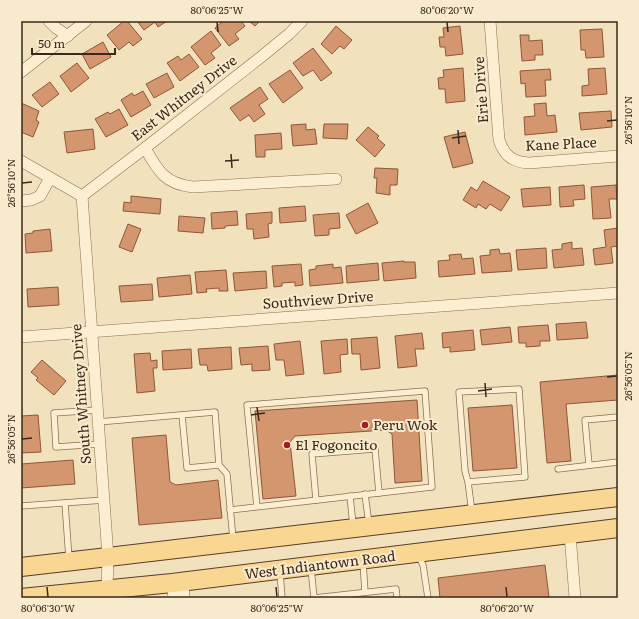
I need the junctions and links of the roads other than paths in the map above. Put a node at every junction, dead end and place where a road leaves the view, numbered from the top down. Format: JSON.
{"nodes":[{"id":1,"x":49,"y":21,"type":"edge"},
{"id":2,"x":86,"y":21,"type":"edge"},
{"id":3,"x":302,"y":21,"type":"edge"},
{"id":4,"x":490,"y":21,"type":"edge"},
{"id":5,"x":68,"y":36,"type":"junction"},
{"id":6,"x":21,"y":72,"type":"edge"},
{"id":7,"x":145,"y":148,"type":"junction"},
{"id":8,"x":507,"y":154,"type":"joint"},
{"id":9,"x":618,"y":156,"type":"edge"},
{"id":10,"x":21,"y":162,"type":"edge"},
{"id":11,"x":50,"y":178,"type":"junction"},
{"id":12,"x":336,"y":179,"type":"dead end"},
{"id":13,"x":82,"y":196,"type":"junction"},
{"id":14,"x":21,"y":201,"type":"edge"},
{"id":15,"x":618,"y":293,"type":"edge"},
{"id":16,"x":92,"y":332,"type":"junction"},
{"id":17,"x":21,"y":337,"type":"edge"},
{"id":18,"x":98,"y":410,"type":"junction"},
{"id":19,"x":182,"y":415,"type":"junction"},
{"id":20,"x":618,"y":417,"type":"edge"},
{"id":21,"x":98,"y":422,"type":"junction"},
{"id":22,"x":100,"y":444,"type":"junction"},
{"id":23,"x":618,"y":462,"type":"edge"},
{"id":24,"x":219,"y":465,"type":"junction"},
{"id":25,"x":589,"y":465,"type":"junction"},
{"id":26,"x":558,"y":469,"type":"dead end"},
{"id":27,"x":468,"y":482,"type":"junction"},
{"id":28,"x":379,"y":493,"type":"junction"},
{"id":29,"x":365,"y":494,"type":"junction"},
{"id":30,"x":350,"y":496,"type":"junction"},
{"id":31,"x":618,"y":497,"type":"edge"},
{"id":32,"x":104,"y":500,"type":"junction"},
{"id":33,"x":316,"y":500,"type":"junction"},
{"id":34,"x":64,"y":503,"type":"junction"},
{"id":35,"x":21,"y":506,"type":"edge"},
{"id":36,"x":257,"y":507,"type":"junction"},
{"id":37,"x":230,"y":510,"type":"junction"},
{"id":38,"x":472,"y":514,"type":"junction"},
{"id":39,"x":361,"y":527,"type":"junction"},
{"id":40,"x":618,"y":528,"type":"edge"},
{"id":41,"x":570,"y":534,"type":"junction"},
{"id":42,"x":233,"y":542,"type":"junction"},
{"id":43,"x":417,"y":553,"type":"junction"},
{"id":44,"x":108,"y":557,"type":"junction"},
{"id":45,"x":362,"y":559,"type":"junction"},
{"id":46,"x":69,"y":562,"type":"junction"},
{"id":47,"x":310,"y":566,"type":"junction"},
{"id":48,"x":21,"y":567,"type":"edge"},
{"id":49,"x":280,"y":570,"type":"junction"},
{"id":50,"x":178,"y":590,"type":"edge"},
{"id":51,"x":365,"y":592,"type":"junction"},
{"id":52,"x":107,"y":595,"type":"edge"},
{"id":53,"x":353,"y":596,"type":"edge"},
{"id":54,"x":21,"y":598,"type":"edge"},
{"id":55,"x":282,"y":598,"type":"edge"},
{"id":56,"x":398,"y":598,"type":"edge"},
{"id":57,"x":428,"y":598,"type":"edge"},
{"id":58,"x":575,"y":598,"type":"edge"}],
"edges":[{"from":1,"to":5,"type":"street"},
{"from":2,"to":5,"type":"street"},
{"from":3,"to":7,"type":"street","name":"East Whitney Drive"},
{"from":4,"to":8,"type":"street","name":"Erie Drive"},
{"from":5,"to":6,"type":"street"},
{"from":7,"to":12,"type":"street"},
{"from":7,"to":13,"type":"street","name":"East Whitney Drive"},
{"from":8,"to":9,"type":"street","name":"Kane Place"},
{"from":10,"to":11,"type":"street"},
{"from":11,"to":13,"type":"street"},
{"from":11,"to":14,"type":"street"},
{"from":13,"to":16,"type":"street","name":"South Whitney Drive"},
{"from":15,"to":16,"type":"street","name":"Southview Drive"},
{"from":16,"to":17,"type":"street","name":"Southview Drive"},
{"from":16,"to":18,"type":"street","name":"South Whitney Drive"},
{"from":18,"to":21,"type":"street","name":"South Whitney Drive"},
{"from":18,"to":22,"type":"lane"},
{"from":19,"to":21,"type":"lane"},
{"from":19,"to":24,"type":"lane"},
{"from":19,"to":24,"type":"lane"},
{"from":20,"to":25,"type":"lane"},
{"from":21,"to":22,"type":"street","name":"South Whitney Drive"},
{"from":22,"to":32,"type":"street","name":"South Whitney Drive"},
{"from":23,"to":25,"type":"lane"},
{"from":24,"to":37,"type":"lane"},
{"from":25,"to":26,"type":"lane"},
{"from":27,"to":27,"type":"lane"},
{"from":27,"to":38,"type":"lane"},
{"from":28,"to":29,"type":"lane"},
{"from":28,"to":33,"type":"lane"},
{"from":28,"to":36,"type":"lane"},
{"from":29,"to":30,"type":"lane"},
{"from":29,"to":39,"type":"lane"},
{"from":30,"to":33,"type":"lane"},
{"from":30,"to":39,"type":"lane"},
{"from":31,"to":38,"type":"main road"},
{"from":32,"to":34,"type":"lane"},
{"from":32,"to":44,"type":"street","name":"South Whitney Drive"},
{"from":33,"to":36,"type":"lane"},
{"from":34,"to":35,"type":"lane"},
{"from":34,"to":46,"type":"lane"},
{"from":36,"to":37,"type":"lane"},
{"from":37,"to":42,"type":"lane"},
{"from":38,"to":39,"type":"main road"},
{"from":39,"to":42,"type":"main road"},
{"from":40,"to":41,"type":"main road","name":"West Indiantown Road"},
{"from":41,"to":43,"type":"main road","name":"West Indiantown Road"},
{"from":41,"to":58,"type":"street"},
{"from":42,"to":44,"type":"main road"},
{"from":43,"to":45,"type":"main road","name":"West Indiantown Road"},
{"from":43,"to":57,"type":"lane"},
{"from":44,"to":46,"type":"main road"},
{"from":44,"to":52,"type":"street","name":"South Whitney Drive"},
{"from":45,"to":47,"type":"main road","name":"West Indiantown Road"},
{"from":45,"to":51,"type":"lane"},
{"from":46,"to":48,"type":"main road"},
{"from":47,"to":49,"type":"main road","name":"West Indiantown Road"},
{"from":47,"to":53,"type":"lane"},
{"from":49,"to":50,"type":"main road","name":"West Indiantown Road"},
{"from":49,"to":55,"type":"lane"},
{"from":50,"to":52,"type":"main road","name":"West Indiantown Road"},
{"from":51,"to":53,"type":"lane"},
{"from":51,"to":56,"type":"lane"},
{"from":52,"to":54,"type":"main road","name":"West Indiantown Road"}]}
